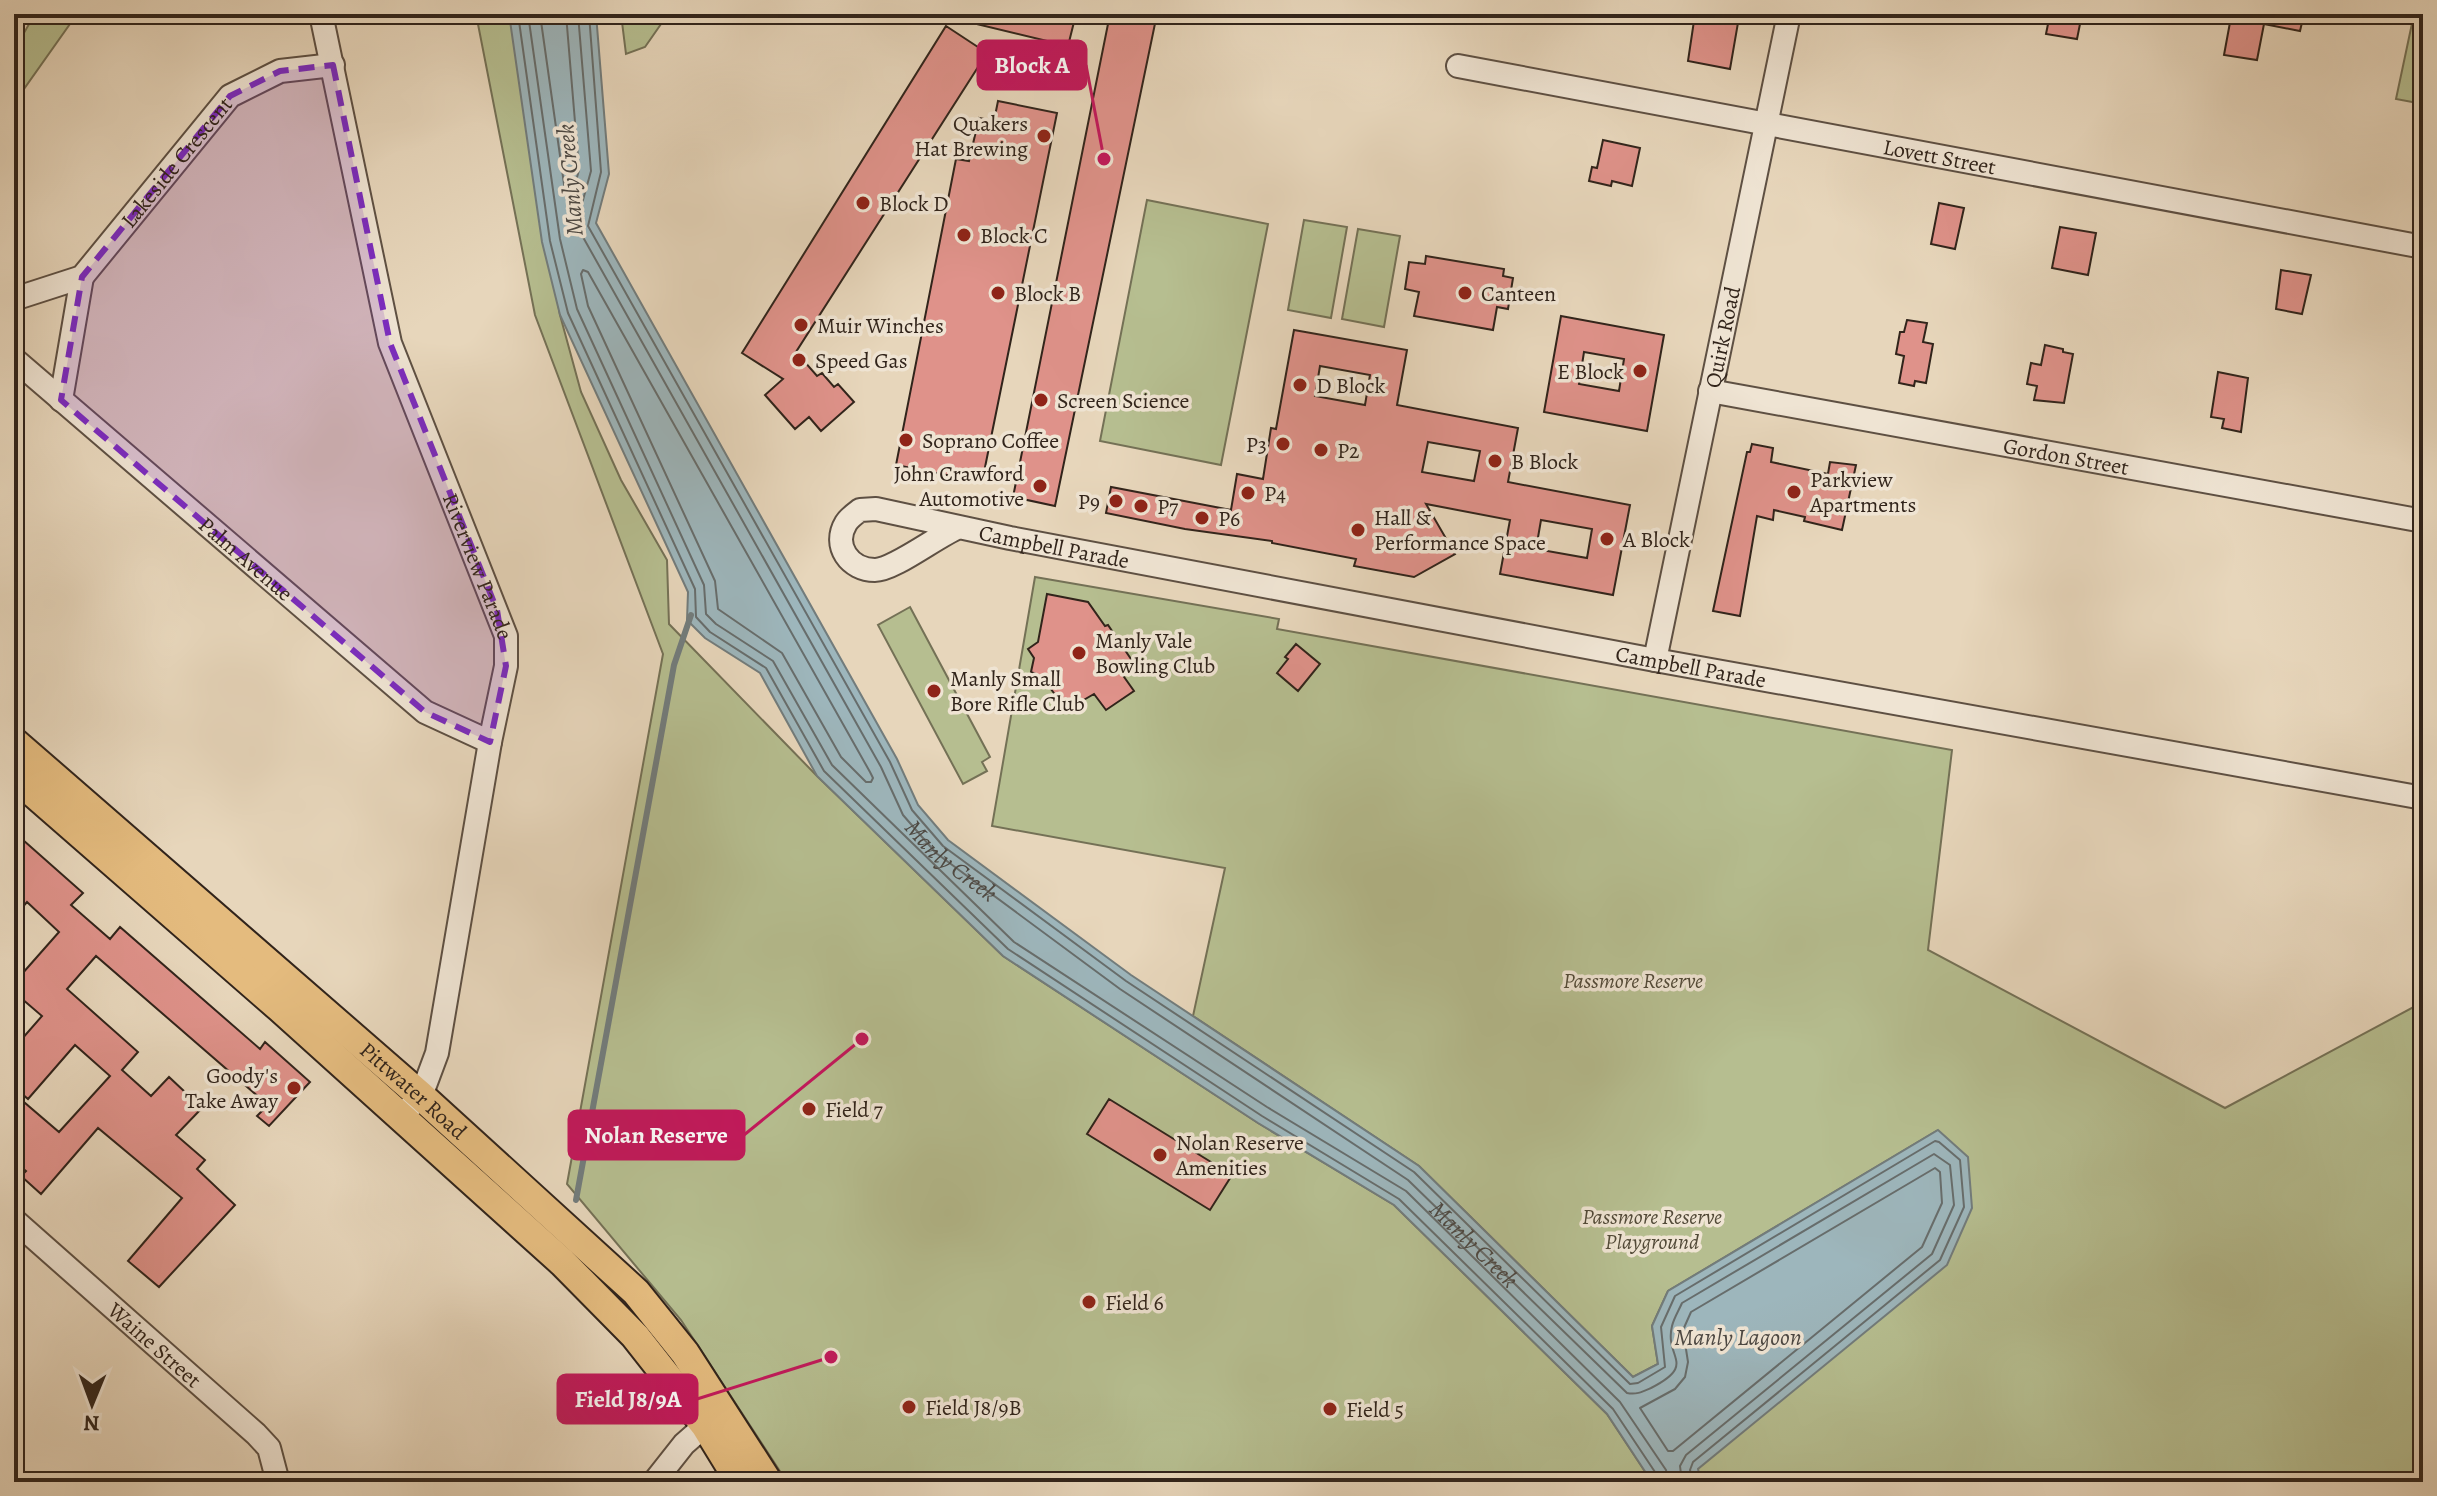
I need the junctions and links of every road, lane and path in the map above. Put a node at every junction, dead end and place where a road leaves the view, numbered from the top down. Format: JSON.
{"nodes":[{"id":1,"x":321,"y":14,"type":"edge"},
{"id":2,"x":1789,"y":14,"type":"edge"},
{"id":3,"x":333,"y":65,"type":"junction"},
{"id":4,"x":1458,"y":66,"type":"dead end"},
{"id":5,"x":1767,"y":125,"type":"junction"},
{"id":6,"x":2423,"y":247,"type":"edge"},
{"id":7,"x":82,"y":277,"type":"junction"},
{"id":8,"x":14,"y":299,"type":"edge"},
{"id":9,"x":14,"y":359,"type":"edge"},
{"id":10,"x":1710,"y":391,"type":"junction"},
{"id":11,"x":61,"y":400,"type":"junction"},
{"id":12,"x":2423,"y":521,"type":"edge"},
{"id":13,"x":959,"y":527,"type":"junction"},
{"id":14,"x":1655,"y":660,"type":"junction"},
{"id":15,"x":14,"y":742,"type":"edge"},
{"id":16,"x":490,"y":742,"type":"junction"},
{"id":17,"x":14,"y":776,"type":"edge"},
{"id":18,"x":2423,"y":798,"type":"edge"},
{"id":19,"x":421,"y":1096,"type":"junction"},
{"id":20,"x":400,"y":1117,"type":"junction"},
{"id":21,"x":14,"y":1220,"type":"edge"},
{"id":22,"x":714,"y":1418,"type":"junction"},
{"id":23,"x":278,"y":1482,"type":"edge"},
{"id":24,"x":654,"y":1482,"type":"edge"},
{"id":25,"x":740,"y":1482,"type":"edge"},
{"id":26,"x":768,"y":1482,"type":"edge"}],
"edges":[{"from":1,"to":3,"type":"street","name":"Riverview Parade"},
{"from":2,"to":5,"type":"street","name":"Quirk Road"},
{"from":3,"to":7,"type":"street","name":"Lakeside Crescent"},
{"from":3,"to":16,"type":"street","name":"Riverview Parade"},
{"from":4,"to":5,"type":"street","name":"Lovett Street"},
{"from":5,"to":6,"type":"street","name":"Lovett Street"},
{"from":5,"to":10,"type":"street","name":"Quirk Road"},
{"from":7,"to":8,"type":"street"},
{"from":7,"to":11,"type":"street","name":"Lakeside Crescent"},
{"from":9,"to":11,"type":"street","name":"Palm Avenue"},
{"from":10,"to":12,"type":"street","name":"Gordon Street"},
{"from":10,"to":14,"type":"street","name":"Quirk Road"},
{"from":11,"to":16,"type":"street","name":"Palm Avenue"},
{"from":13,"to":13,"type":"street","name":"Campbell Parade"},
{"from":13,"to":14,"type":"street","name":"Campbell Parade"},
{"from":14,"to":18,"type":"street","name":"Campbell Parade"},
{"from":15,"to":19,"type":"main road","name":"Pittwater Road"},
{"from":16,"to":19,"type":"street","name":"Riverview Parade"},
{"from":17,"to":20,"type":"main road","name":"Pittwater Road"},
{"from":19,"to":20,"type":"street","name":"Riverview Parade"},
{"from":19,"to":22,"type":"main road","name":"Pittwater Road"},
{"from":20,"to":22,"type":"main road","name":"Pittwater Road"},
{"from":21,"to":23,"type":"street","name":"Waine Street"},
{"from":22,"to":24,"type":"street"},
{"from":22,"to":25,"type":"main road","name":"Pittwater Road"},
{"from":22,"to":26,"type":"main road","name":"Pittwater Road"}]}
